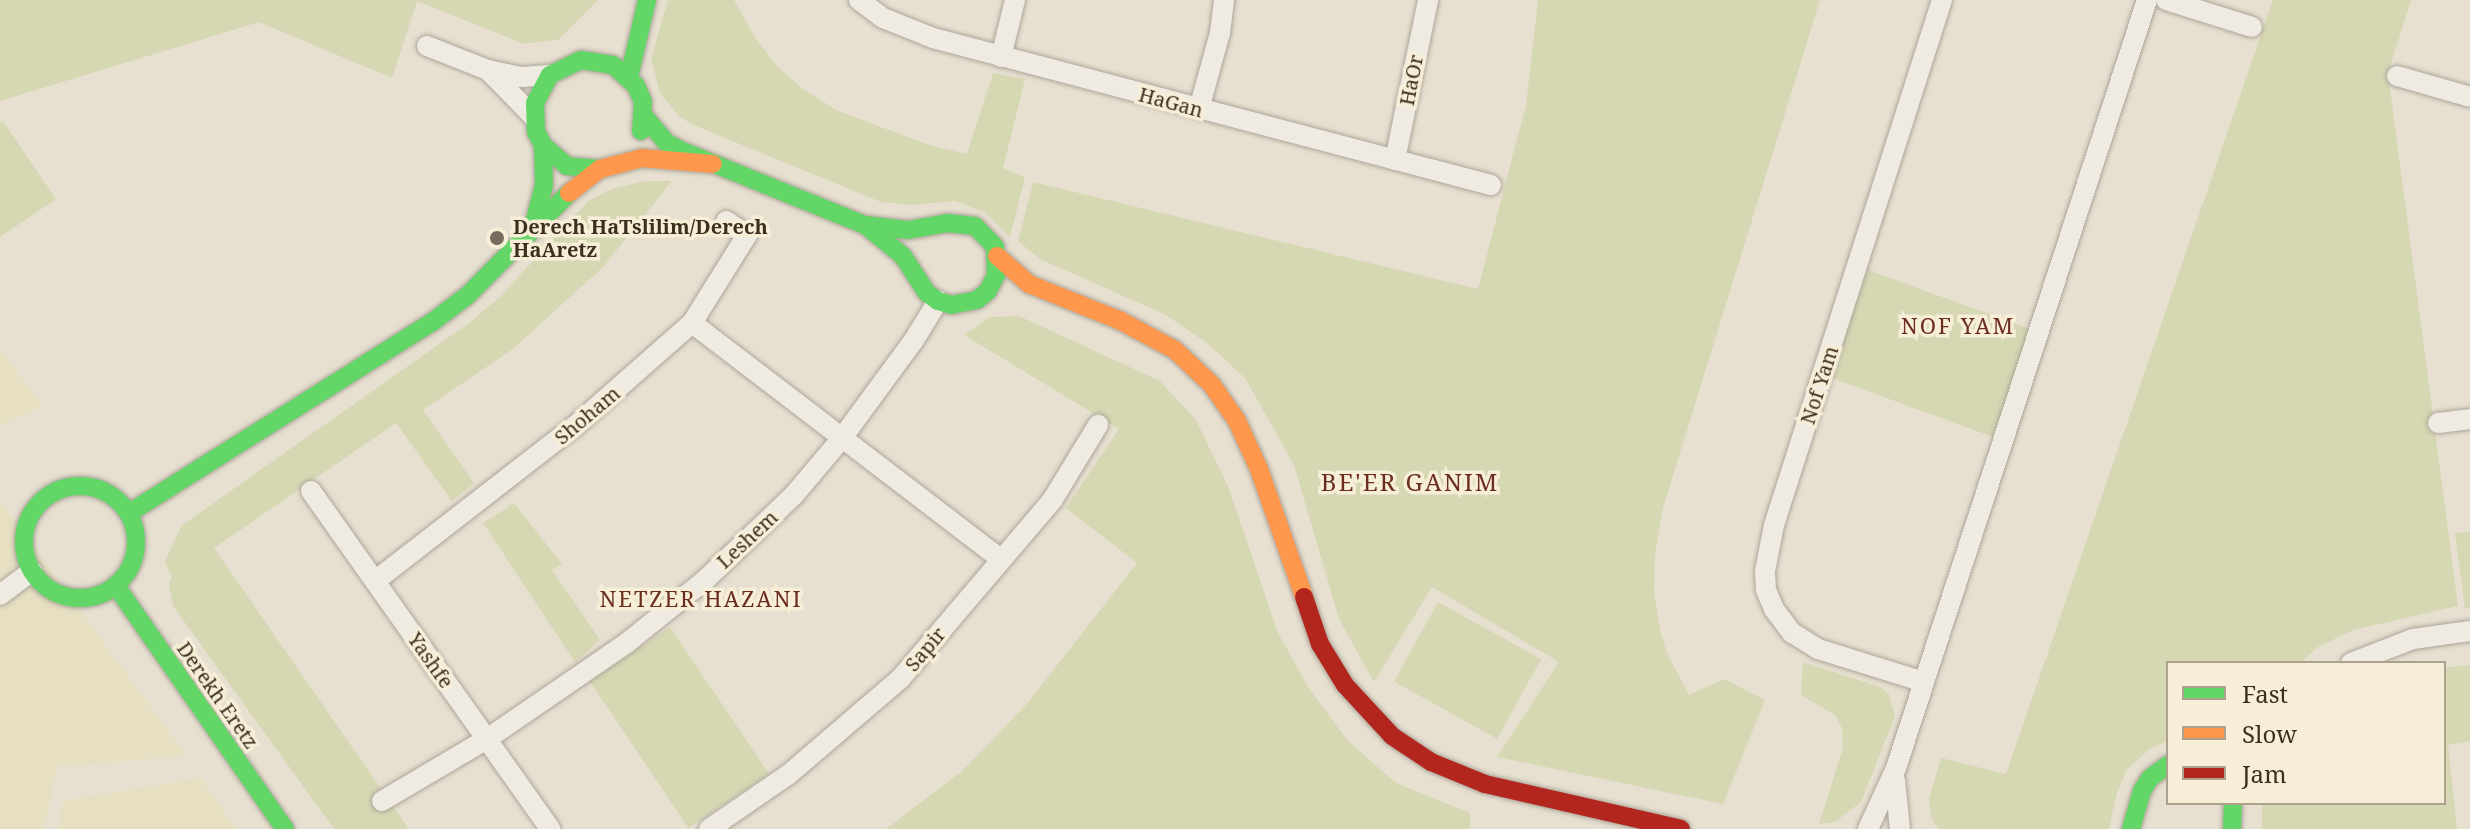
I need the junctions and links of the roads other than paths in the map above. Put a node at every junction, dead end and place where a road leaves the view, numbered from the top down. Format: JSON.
{"nodes":[{"id":1,"x":859,"y":0,"type":"edge"},
{"id":2,"x":1015,"y":0,"type":"edge"},
{"id":3,"x":1224,"y":0,"type":"edge"},
{"id":4,"x":1428,"y":0,"type":"edge"},
{"id":5,"x":1942,"y":0,"type":"edge"},
{"id":6,"x":2147,"y":0,"type":"edge"},
{"id":7,"x":2166,"y":0,"type":"edge"},
{"id":8,"x":644,"y":7,"type":"edge"},
{"id":9,"x":2252,"y":27,"type":"dead end"},
{"id":10,"x":427,"y":46,"type":"dead end"},
{"id":11,"x":1001,"y":57,"type":"junction"},
{"id":12,"x":599,"y":61,"type":"junction"},
{"id":13,"x":488,"y":70,"type":"junction"},
{"id":14,"x":550,"y":75,"type":"junction"},
{"id":15,"x":2397,"y":76,"type":"dead end"},
{"id":16,"x":629,"y":77,"type":"junction"},
{"id":17,"x":2470,"y":97,"type":"edge"},
{"id":18,"x":1199,"y":109,"type":"junction"},
{"id":19,"x":644,"y":116,"type":"junction"},
{"id":20,"x":534,"y":117,"type":"junction"},
{"id":21,"x":543,"y":145,"type":"junction"},
{"id":22,"x":1395,"y":160,"type":"junction"},
{"id":23,"x":713,"y":164,"type":"junction"},
{"id":24,"x":606,"y":167,"type":"junction"},
{"id":25,"x":1491,"y":185,"type":"dead end"},
{"id":26,"x":726,"y":221,"type":"dead end"},
{"id":27,"x":947,"y":223,"type":"junction"},
{"id":28,"x":865,"y":225,"type":"junction"},
{"id":29,"x":532,"y":231,"type":"junction"},
{"id":30,"x":997,"y":256,"type":"junction"},
{"id":31,"x":917,"y":275,"type":"junction"},
{"id":32,"x":1046,"y":292,"type":"junction"},
{"id":33,"x":977,"y":300,"type":"junction"},
{"id":34,"x":938,"y":301,"type":"junction"},
{"id":35,"x":692,"y":323,"type":"junction"},
{"id":36,"x":2470,"y":419,"type":"edge"},
{"id":37,"x":2438,"y":423,"type":"dead end"},
{"id":38,"x":1098,"y":425,"type":"dead end"},
{"id":39,"x":842,"y":438,"type":"junction"},
{"id":40,"x":311,"y":491,"type":"dead end"},
{"id":41,"x":129,"y":513,"type":"junction"},
{"id":42,"x":1001,"y":559,"type":"junction"},
{"id":43,"x":32,"y":571,"type":"junction"},
{"id":44,"x":375,"y":581,"type":"junction"},
{"id":45,"x":116,"y":586,"type":"junction"},
{"id":46,"x":0,"y":595,"type":"edge"},
{"id":47,"x":2470,"y":631,"type":"edge"},
{"id":48,"x":2356,"y":661,"type":"edge"},
{"id":49,"x":1924,"y":682,"type":"junction"},
{"id":50,"x":487,"y":739,"type":"junction"},
{"id":51,"x":2166,"y":766,"type":"edge"},
{"id":52,"x":1896,"y":768,"type":"junction"},
{"id":53,"x":382,"y":801,"type":"dead end"},
{"id":54,"x":2139,"y":805,"type":"junction"},
{"id":55,"x":285,"y":829,"type":"edge"},
{"id":56,"x":550,"y":829,"type":"edge"},
{"id":57,"x":709,"y":829,"type":"edge"},
{"id":58,"x":1681,"y":829,"type":"edge"},
{"id":59,"x":1868,"y":829,"type":"edge"},
{"id":60,"x":1900,"y":829,"type":"edge"},
{"id":61,"x":2131,"y":829,"type":"edge"},
{"id":62,"x":2144,"y":829,"type":"edge"}],
"edges":[{"from":1,"to":11,"type":"street","name":"HaGan"},
{"from":2,"to":11,"type":"street"},
{"from":3,"to":18,"type":"street"},
{"from":4,"to":22,"type":"street","name":"HaOr"},
{"from":5,"to":49,"type":"street","name":"Nof Yam"},
{"from":6,"to":49,"type":"street"},
{"from":7,"to":9,"type":"street"},
{"from":8,"to":12,"type":"street"},
{"from":8,"to":16,"type":"street"},
{"from":10,"to":13,"type":"street"},
{"from":11,"to":18,"type":"street","name":"HaGan"},
{"from":12,"to":14,"type":"street"},
{"from":12,"to":16,"type":"street"},
{"from":13,"to":14,"type":"street"},
{"from":13,"to":20,"type":"street"},
{"from":14,"to":20,"type":"street"},
{"from":15,"to":17,"type":"street"},
{"from":16,"to":19,"type":"street"},
{"from":18,"to":22,"type":"street","name":"HaGan"},
{"from":19,"to":23,"type":"street"},
{"from":19,"to":24,"type":"street"},
{"from":20,"to":21,"type":"street"},
{"from":21,"to":24,"type":"street"},
{"from":21,"to":29,"type":"street"},
{"from":22,"to":25,"type":"street","name":"HaGan"},
{"from":23,"to":24,"type":"street"},
{"from":23,"to":28,"type":"street"},
{"from":24,"to":29,"type":"street"},
{"from":26,"to":35,"type":"street","name":"Shoham"},
{"from":27,"to":28,"type":"street"},
{"from":27,"to":30,"type":"street"},
{"from":27,"to":31,"type":"street"},
{"from":28,"to":31,"type":"street"},
{"from":29,"to":41,"type":"street"},
{"from":30,"to":32,"type":"street"},
{"from":30,"to":33,"type":"street"},
{"from":31,"to":34,"type":"street"},
{"from":32,"to":33,"type":"street"},
{"from":32,"to":58,"type":"street"},
{"from":33,"to":34,"type":"street"},
{"from":34,"to":39,"type":"street","name":"Leshem"},
{"from":35,"to":39,"type":"street"},
{"from":35,"to":44,"type":"street","name":"Shoham"},
{"from":36,"to":37,"type":"street"},
{"from":38,"to":42,"type":"street","name":"Sapir"},
{"from":39,"to":42,"type":"street"},
{"from":39,"to":50,"type":"street","name":"Leshem"},
{"from":40,"to":44,"type":"street","name":"Yashfe"},
{"from":41,"to":43,"type":"street"},
{"from":41,"to":45,"type":"street"},
{"from":42,"to":57,"type":"street","name":"Sapir"},
{"from":43,"to":45,"type":"street"},
{"from":43,"to":46,"type":"street"},
{"from":44,"to":50,"type":"street","name":"Yashfe"},
{"from":45,"to":55,"type":"street","name":"Derekh Eretz"},
{"from":47,"to":48,"type":"street"},
{"from":49,"to":52,"type":"street"},
{"from":50,"to":53,"type":"street","name":"Leshem"},
{"from":50,"to":56,"type":"street","name":"Yashfe"},
{"from":51,"to":54,"type":"street"},
{"from":52,"to":59,"type":"street"},
{"from":52,"to":60,"type":"street"},
{"from":54,"to":61,"type":"street"},
{"from":54,"to":62,"type":"street"}]}
